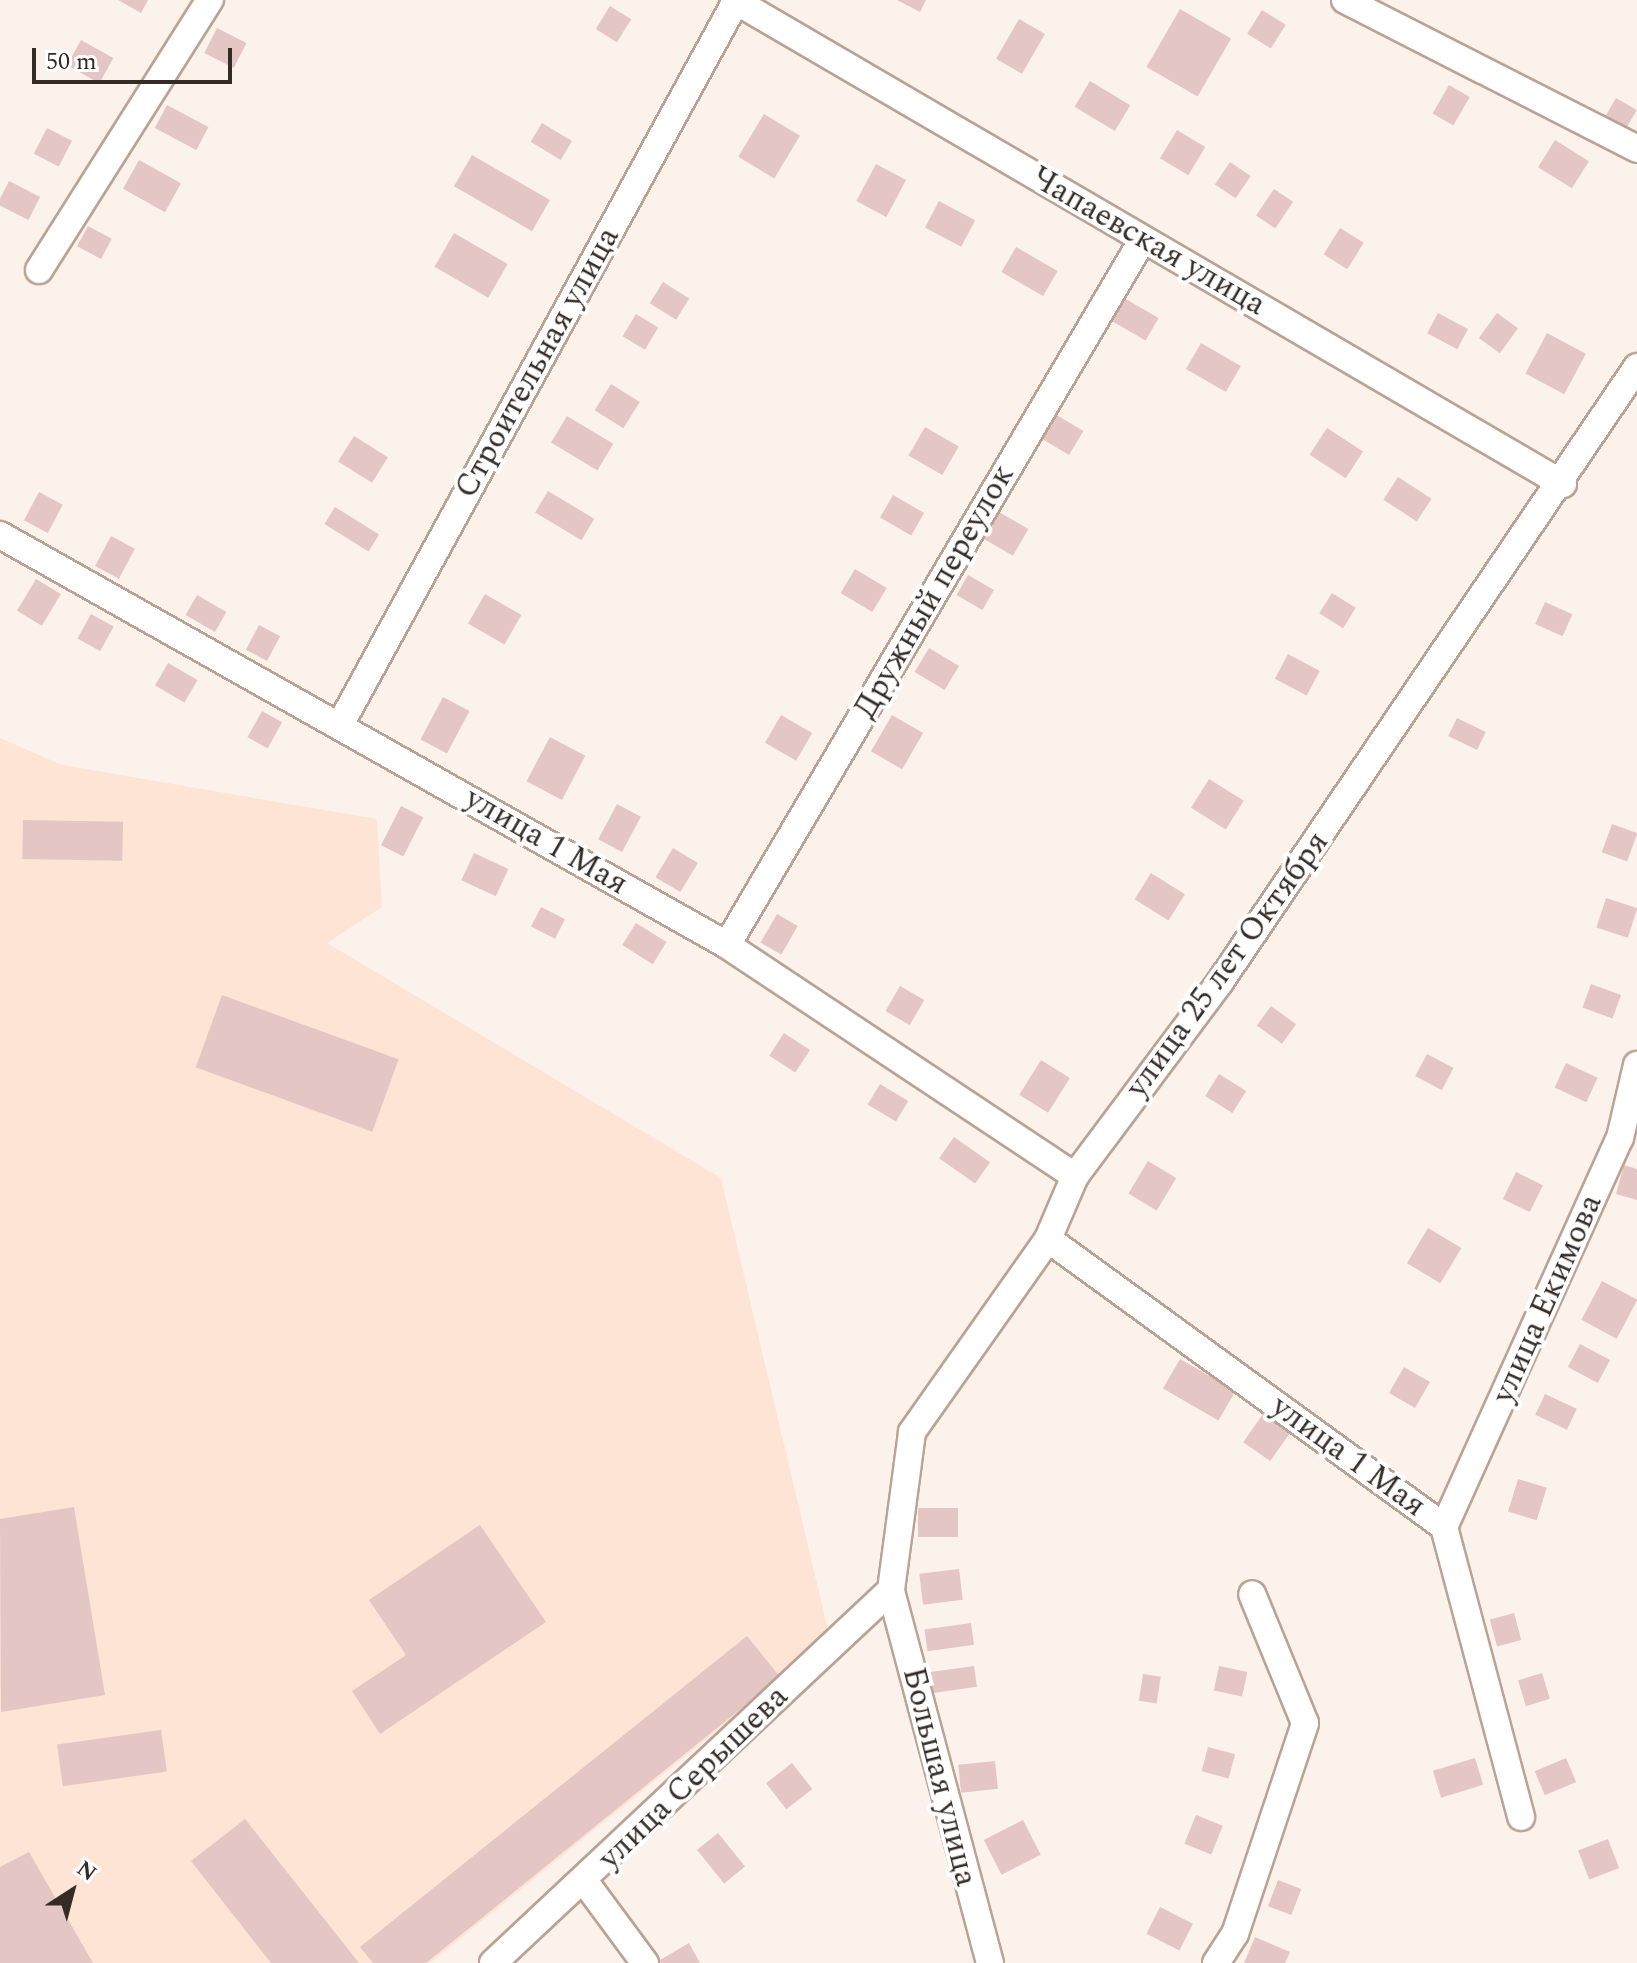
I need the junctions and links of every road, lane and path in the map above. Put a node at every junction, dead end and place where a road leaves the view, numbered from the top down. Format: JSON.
{"nodes":[{"id":1,"x":210,"y":0,"type":"edge"},
{"id":2,"x":1345,"y":0,"type":"edge"},
{"id":3,"x":735,"y":1,"type":"edge"},
{"id":4,"x":1637,"y":149,"type":"edge"},
{"id":5,"x":1143,"y":239,"type":"junction"},
{"id":6,"x":39,"y":270,"type":"dead end"},
{"id":7,"x":1637,"y":367,"type":"edge"},
{"id":8,"x":1563,"y":484,"type":"junction"},
{"id":9,"x":0,"y":535,"type":"edge"},
{"id":10,"x":340,"y":725,"type":"junction"},
{"id":11,"x":727,"y":945,"type":"junction"},
{"id":12,"x":1637,"y":1065,"type":"edge"},
{"id":13,"x":1075,"y":1176,"type":"junction"},
{"id":14,"x":1048,"y":1239,"type":"junction"},
{"id":15,"x":1444,"y":1527,"type":"junction"},
{"id":16,"x":891,"y":1590,"type":"junction"},
{"id":17,"x":1252,"y":1594,"type":"dead end"},
{"id":18,"x":1521,"y":1817,"type":"dead end"},
{"id":19,"x":585,"y":1882,"type":"junction"},
{"id":20,"x":493,"y":1963,"type":"edge"},
{"id":21,"x":645,"y":1963,"type":"edge"},
{"id":22,"x":990,"y":1963,"type":"edge"},
{"id":23,"x":1216,"y":1963,"type":"edge"}],
"edges":[{"from":1,"to":6,"type":"street"},
{"from":2,"to":4,"type":"street"},
{"from":3,"to":5,"type":"street","name":"Чапаевская улица"},
{"from":3,"to":10,"type":"street","name":"Строительная улица"},
{"from":5,"to":8,"type":"street","name":"Чапаевская улица"},
{"from":5,"to":11,"type":"street","name":"Дружный переулок"},
{"from":7,"to":8,"type":"street","name":"улица 25 лет Октября"},
{"from":8,"to":13,"type":"street","name":"улица 25 лет Октября"},
{"from":9,"to":10,"type":"street","name":"улица 1 Мая"},
{"from":10,"to":11,"type":"street","name":"улица 1 Мая"},
{"from":11,"to":13,"type":"street","name":"улица 1 Мая"},
{"from":12,"to":15,"type":"street","name":"улица Екимова"},
{"from":13,"to":14,"type":"street","name":"улица 25 лет Октября"},
{"from":14,"to":15,"type":"street","name":"улица 1 Мая"},
{"from":14,"to":16,"type":"street","name":"улица 25 лет Октября"},
{"from":15,"to":18,"type":"street","name":"улица 1 Мая"},
{"from":16,"to":19,"type":"street","name":"улица Серышева"},
{"from":16,"to":22,"type":"street","name":"Большая улица"},
{"from":17,"to":23,"type":"street"},
{"from":19,"to":20,"type":"street","name":"улица Серышева"},
{"from":19,"to":21,"type":"street"}]}
